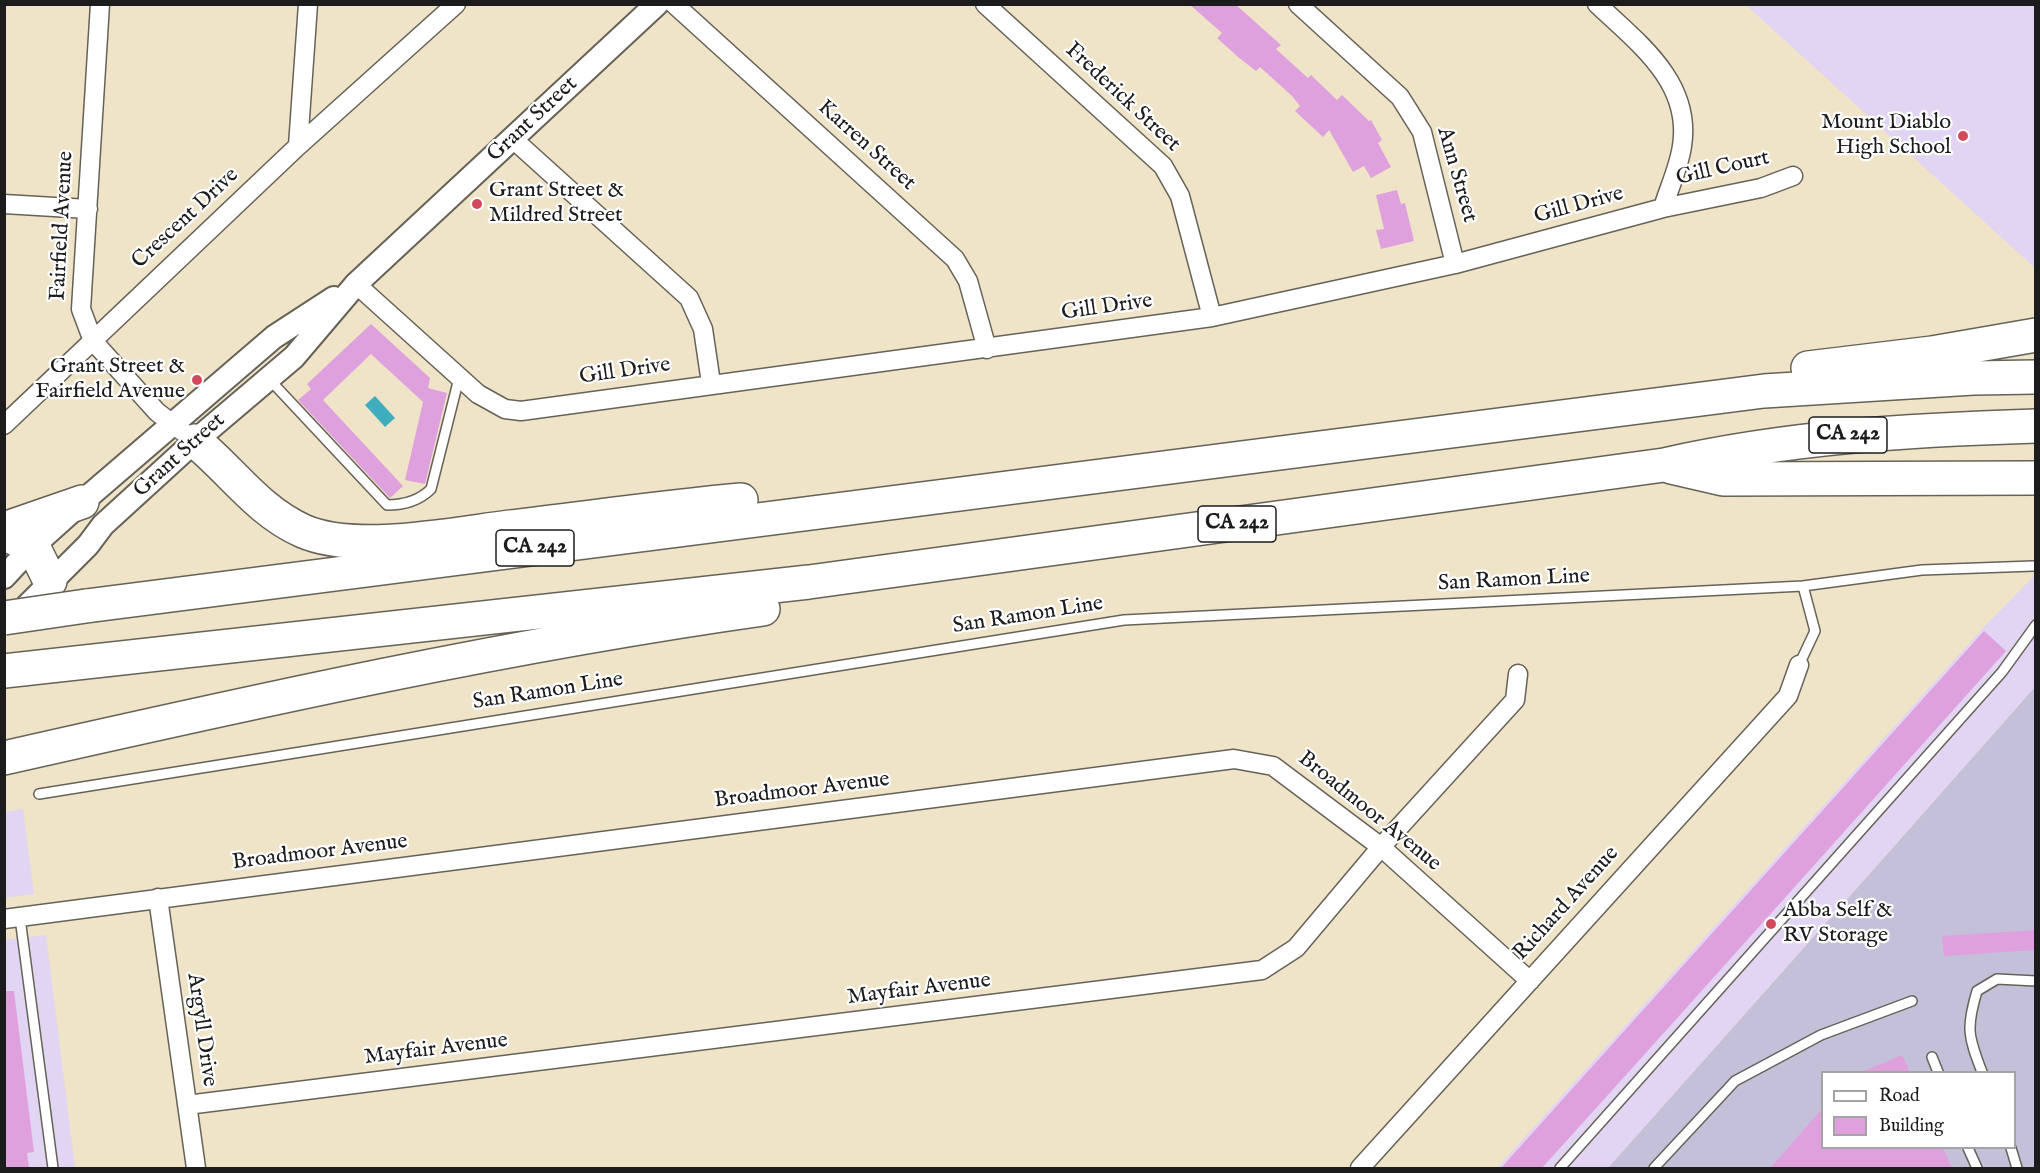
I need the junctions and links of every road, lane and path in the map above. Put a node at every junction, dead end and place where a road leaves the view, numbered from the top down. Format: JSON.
{"nodes":[{"id":1,"x":100,"y":4,"type":"edge"},
{"id":2,"x":308,"y":4,"type":"edge"},
{"id":3,"x":456,"y":4,"type":"edge"},
{"id":4,"x":657,"y":4,"type":"edge"},
{"id":5,"x":674,"y":4,"type":"edge"},
{"id":6,"x":985,"y":4,"type":"edge"},
{"id":7,"x":1298,"y":4,"type":"edge"},
{"id":8,"x":1597,"y":4,"type":"edge"},
{"id":9,"x":513,"y":139,"type":"junction"},
{"id":10,"x":298,"y":146,"type":"junction"},
{"id":11,"x":1793,"y":176,"type":"dead end"},
{"id":12,"x":4,"y":204,"type":"edge"},
{"id":13,"x":1663,"y":208,"type":"junction"},
{"id":14,"x":88,"y":209,"type":"junction"},
{"id":15,"x":1455,"y":264,"type":"junction"},
{"id":16,"x":356,"y":284,"type":"junction"},
{"id":17,"x":1212,"y":317,"type":"junction"},
{"id":18,"x":2036,"y":335,"type":"edge"},
{"id":19,"x":93,"y":341,"type":"junction"},
{"id":20,"x":987,"y":349,"type":"junction"},
{"id":21,"x":2036,"y":377,"type":"edge"},
{"id":22,"x":269,"y":378,"type":"junction"},
{"id":23,"x":459,"y":378,"type":"junction"},
{"id":24,"x":711,"y":383,"type":"junction"},
{"id":25,"x":1764,"y":391,"type":"junction"},
{"id":26,"x":4,"y":425,"type":"edge"},
{"id":27,"x":2036,"y":426,"type":"edge"},
{"id":28,"x":184,"y":433,"type":"junction"},
{"id":29,"x":1664,"y":465,"type":"junction"},
{"id":30,"x":2032,"y":478,"type":"edge"},
{"id":31,"x":984,"y":491,"type":"junction"},
{"id":32,"x":82,"y":502,"type":"junction"},
{"id":33,"x":4,"y":528,"type":"edge"},
{"id":34,"x":19,"y":540,"type":"edge"},
{"id":35,"x":2033,"y":566,"type":"dead end"},
{"id":36,"x":4,"y":578,"type":"edge"},
{"id":37,"x":50,"y":581,"type":"junction"},
{"id":38,"x":809,"y":582,"type":"junction"},
{"id":39,"x":1803,"y":586,"type":"junction"},
{"id":40,"x":4,"y":618,"type":"edge"},
{"id":41,"x":2036,"y":625,"type":"edge"},
{"id":42,"x":4,"y":628,"type":"edge"},
{"id":43,"x":1799,"y":665,"type":"joint"},
{"id":44,"x":4,"y":671,"type":"edge"},
{"id":45,"x":1518,"y":675,"type":"dead end"},
{"id":46,"x":4,"y":758,"type":"edge"},
{"id":47,"x":39,"y":794,"type":"dead end"},
{"id":48,"x":1381,"y":847,"type":"junction"},
{"id":49,"x":158,"y":898,"type":"junction"},
{"id":50,"x":12,"y":918,"type":"edge"},
{"id":51,"x":1530,"y":981,"type":"junction"},
{"id":52,"x":2036,"y":981,"type":"edge"},
{"id":53,"x":1912,"y":1001,"type":"dead end"},
{"id":54,"x":1932,"y":1057,"type":"dead end"},
{"id":55,"x":1938,"y":1071,"type":"edge"},
{"id":56,"x":1982,"y":1071,"type":"edge"},
{"id":57,"x":187,"y":1105,"type":"junction"},
{"id":58,"x":1968,"y":1149,"type":"edge"},
{"id":59,"x":2011,"y":1149,"type":"edge"},
{"id":60,"x":53,"y":1168,"type":"edge"},
{"id":61,"x":196,"y":1168,"type":"edge"},
{"id":62,"x":1360,"y":1168,"type":"edge"},
{"id":63,"x":1560,"y":1168,"type":"edge"},
{"id":64,"x":1654,"y":1168,"type":"edge"},
{"id":65,"x":1977,"y":1168,"type":"edge"},
{"id":66,"x":2017,"y":1168,"type":"edge"}],
"edges":[{"from":1,"to":14,"type":"street","name":"Fairfield Avenue"},
{"from":2,"to":10,"type":"street"},
{"from":3,"to":10,"type":"street","name":"Crescent Drive"},
{"from":4,"to":9,"type":"street","name":"Grant Street"},
{"from":5,"to":20,"type":"street","name":"Karren Street"},
{"from":6,"to":17,"type":"street","name":"Frederick Street"},
{"from":7,"to":15,"type":"street","name":"Ann Street"},
{"from":8,"to":13,"type":"street"},
{"from":9,"to":16,"type":"street","name":"Grant Street"},
{"from":9,"to":24,"type":"street"},
{"from":10,"to":19,"type":"street","name":"Crescent Drive"},
{"from":11,"to":13,"type":"street","name":"Gill Court"},
{"from":12,"to":14,"type":"street"},
{"from":13,"to":15,"type":"street","name":"Gill Drive"},
{"from":14,"to":19,"type":"street","name":"Fairfield Avenue"},
{"from":15,"to":17,"type":"street","name":"Gill Drive"},
{"from":16,"to":22,"type":"street","name":"Grant Street"},
{"from":16,"to":23,"type":"street","name":"Gill Drive"},
{"from":16,"to":28,"type":"street","name":"Grant Street"},
{"from":17,"to":20,"type":"street","name":"Gill Drive"},
{"from":18,"to":25,"type":"highway"},
{"from":19,"to":26,"type":"street","name":"Crescent Drive"},
{"from":19,"to":28,"type":"street","name":"Fairfield Avenue"},
{"from":20,"to":24,"type":"street","name":"Gill Drive"},
{"from":21,"to":25,"type":"highway","number":"CA 242"},
{"from":22,"to":23,"type":"lane"},
{"from":22,"to":28,"type":"street","name":"Grant Street"},
{"from":23,"to":24,"type":"street","name":"Gill Drive"},
{"from":25,"to":31,"type":"highway","number":"CA 242"},
{"from":27,"to":29,"type":"highway","number":"CA 242"},
{"from":28,"to":31,"type":"highway"},
{"from":28,"to":32,"type":"street","name":"Grant Street"},
{"from":28,"to":37,"type":"street","name":"Grant Street"},
{"from":29,"to":30,"type":"highway"},
{"from":29,"to":38,"type":"highway","number":"CA 242"},
{"from":31,"to":40,"type":"highway","number":"CA 242","bridge":true},
{"from":32,"to":33,"type":"highway"},
{"from":32,"to":34,"type":"street","name":"Grant Street"},
{"from":34,"to":36,"type":"street","name":"Grant Street"},
{"from":34,"to":37,"type":"highway"},
{"from":35,"to":39,"type":"lane","name":"San Ramon Line"},
{"from":37,"to":42,"type":"street","name":"Grant Street"},
{"from":38,"to":44,"type":"highway","number":"CA 242"},
{"from":38,"to":46,"type":"highway"},
{"from":39,"to":43,"type":"lane"},
{"from":39,"to":47,"type":"lane","name":"San Ramon Line"},
{"from":41,"to":63,"type":"lane"},
{"from":43,"to":51,"type":"street","name":"Richard Avenue"},
{"from":45,"to":48,"type":"street","name":"Mayfair Avenue"},
{"from":48,"to":49,"type":"street","name":"Broadmoor Avenue"},
{"from":48,"to":51,"type":"street","name":"Broadmoor Avenue"},
{"from":48,"to":57,"type":"street","name":"Mayfair Avenue"},
{"from":49,"to":50,"type":"street","name":"Broadmoor Avenue"},
{"from":49,"to":57,"type":"street","name":"Argyll Drive"},
{"from":50,"to":60,"type":"lane"},
{"from":51,"to":62,"type":"street","name":"Richard Avenue"},
{"from":52,"to":56,"type":"lane"},
{"from":53,"to":64,"type":"lane"},
{"from":54,"to":55,"type":"lane"},
{"from":57,"to":61,"type":"street","name":"Argyll Drive"},
{"from":58,"to":65,"type":"lane"},
{"from":59,"to":66,"type":"lane"}]}
